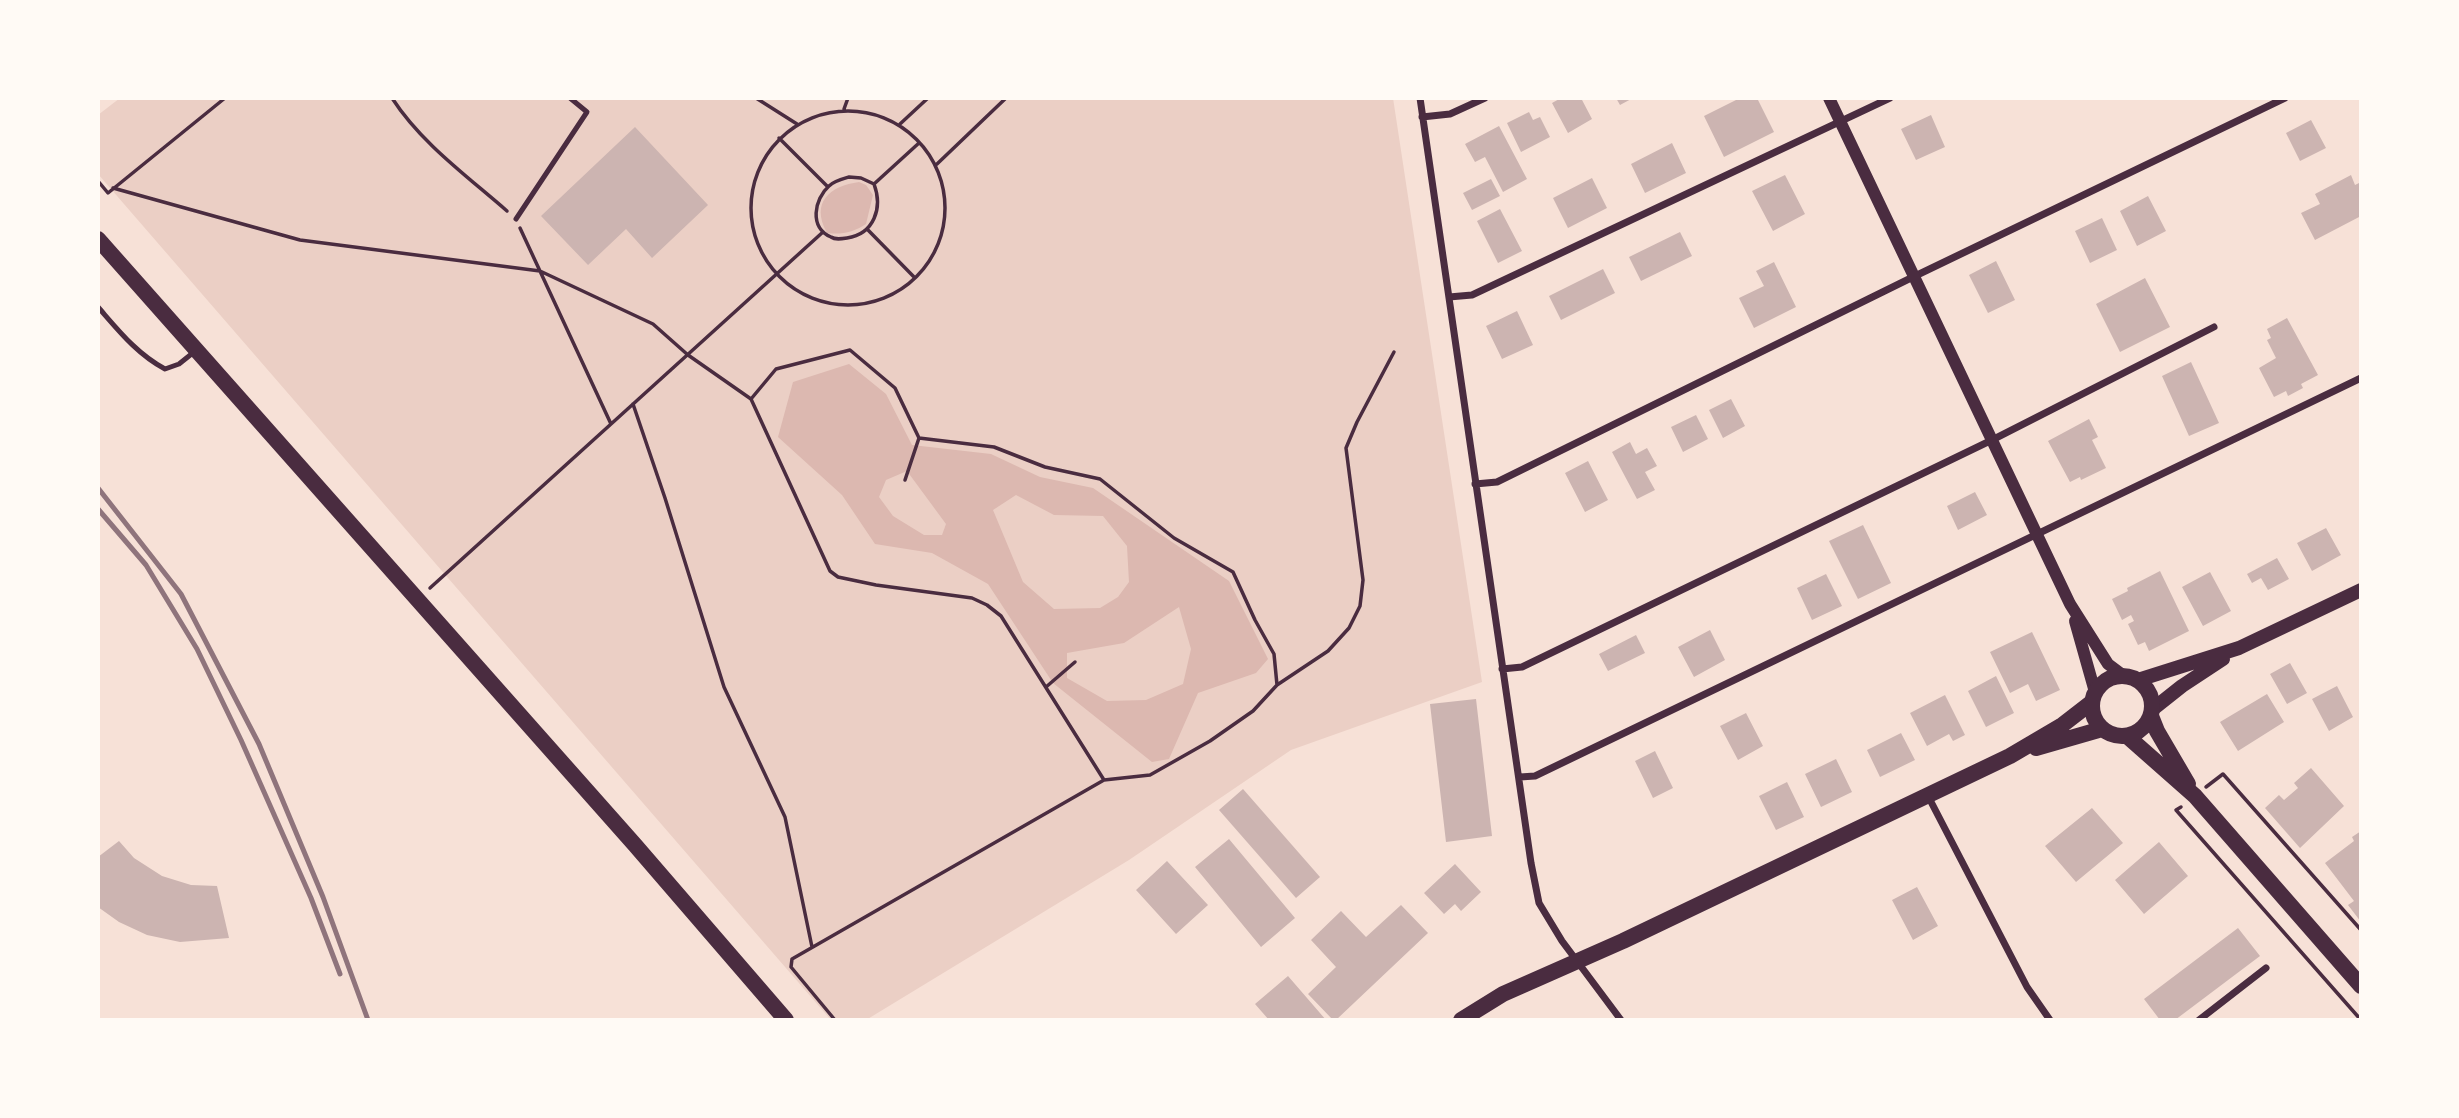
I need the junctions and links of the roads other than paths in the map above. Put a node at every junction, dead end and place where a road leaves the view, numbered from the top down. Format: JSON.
{"nodes":[{"id":1,"x":570,"y":98,"type":"edge"},
{"id":2,"x":1420,"y":98,"type":"edge"},
{"id":3,"x":1485,"y":98,"type":"edge"},
{"id":4,"x":1829,"y":98,"type":"edge"},
{"id":5,"x":1890,"y":98,"type":"edge"},
{"id":6,"x":2285,"y":98,"type":"edge"},
{"id":7,"x":1422,"y":117,"type":"junction"},
{"id":8,"x":1840,"y":122,"type":"junction"},
{"id":9,"x":516,"y":219,"type":"road end"},
{"id":10,"x":98,"y":239,"type":"edge"},
{"id":11,"x":1913,"y":277,"type":"junction"},
{"id":12,"x":1449,"y":297,"type":"junction"},
{"id":13,"x":98,"y":307,"type":"edge"},
{"id":14,"x":2214,"y":327,"type":"dead end"},
{"id":15,"x":196,"y":350,"type":"junction"},
{"id":16,"x":2361,"y":378,"type":"edge"},
{"id":17,"x":1992,"y":440,"type":"junction"},
{"id":18,"x":1475,"y":484,"type":"junction"},
{"id":19,"x":2037,"y":533,"type":"junction"},
{"id":20,"x":2361,"y":590,"type":"edge"},
{"id":21,"x":2070,"y":604,"type":"junction"},
{"id":22,"x":2239,"y":648,"type":"junction"},
{"id":23,"x":1502,"y":669,"type":"junction"},
{"id":24,"x":2131,"y":678,"type":"junction"},
{"id":25,"x":2094,"y":697,"type":"junction"},
{"id":26,"x":2152,"y":713,"type":"junction"},
{"id":27,"x":2102,"y":729,"type":"junction"},
{"id":28,"x":2127,"y":736,"type":"junction"},
{"id":29,"x":2010,"y":756,"type":"junction"},
{"id":30,"x":1520,"y":777,"type":"junction"},
{"id":31,"x":1927,"y":795,"type":"junction"},
{"id":32,"x":2195,"y":796,"type":"junction"},
{"id":33,"x":1576,"y":961,"type":"junction"},
{"id":34,"x":2266,"y":968,"type":"dead end"},
{"id":35,"x":2361,"y":986,"type":"edge"},
{"id":36,"x":786,"y":1020,"type":"edge"},
{"id":37,"x":1461,"y":1020,"type":"edge"},
{"id":38,"x":1621,"y":1020,"type":"edge"},
{"id":39,"x":2050,"y":1020,"type":"edge"},
{"id":40,"x":2199,"y":1020,"type":"edge"}],
"edges":[{"from":1,"to":9,"type":"lane"},
{"from":2,"to":7,"type":"street"},
{"from":3,"to":7,"type":"street"},
{"from":4,"to":8,"type":"street"},
{"from":5,"to":8,"type":"street"},
{"from":6,"to":11,"type":"street"},
{"from":7,"to":12,"type":"street"},
{"from":8,"to":11,"type":"street"},
{"from":8,"to":12,"type":"street"},
{"from":10,"to":15,"type":"main road"},
{"from":11,"to":17,"type":"street"},
{"from":11,"to":18,"type":"street"},
{"from":12,"to":18,"type":"street"},
{"from":13,"to":15,"type":"lane"},
{"from":14,"to":17,"type":"street"},
{"from":15,"to":36,"type":"main road"},
{"from":16,"to":19,"type":"street"},
{"from":17,"to":19,"type":"street"},
{"from":17,"to":23,"type":"street"},
{"from":18,"to":23,"type":"street"},
{"from":19,"to":21,"type":"street"},
{"from":19,"to":30,"type":"street"},
{"from":20,"to":22,"type":"main road"},
{"from":21,"to":24,"type":"street"},
{"from":21,"to":25,"type":"street"},
{"from":22,"to":24,"type":"main road"},
{"from":22,"to":26,"type":"main road"},
{"from":23,"to":30,"type":"street"},
{"from":24,"to":25,"type":"main road"},
{"from":24,"to":26,"type":"main road"},
{"from":25,"to":27,"type":"main road"},
{"from":25,"to":29,"type":"main road"},
{"from":26,"to":28,"type":"main road"},
{"from":26,"to":32,"type":"main road"},
{"from":27,"to":28,"type":"main road"},
{"from":27,"to":29,"type":"main road"},
{"from":28,"to":32,"type":"main road"},
{"from":29,"to":31,"type":"main road"},
{"from":30,"to":33,"type":"street"},
{"from":31,"to":33,"type":"main road"},
{"from":31,"to":39,"type":"street"},
{"from":32,"to":35,"type":"main road"},
{"from":33,"to":37,"type":"main road"},
{"from":33,"to":38,"type":"street"},
{"from":34,"to":40,"type":"street"}]}
